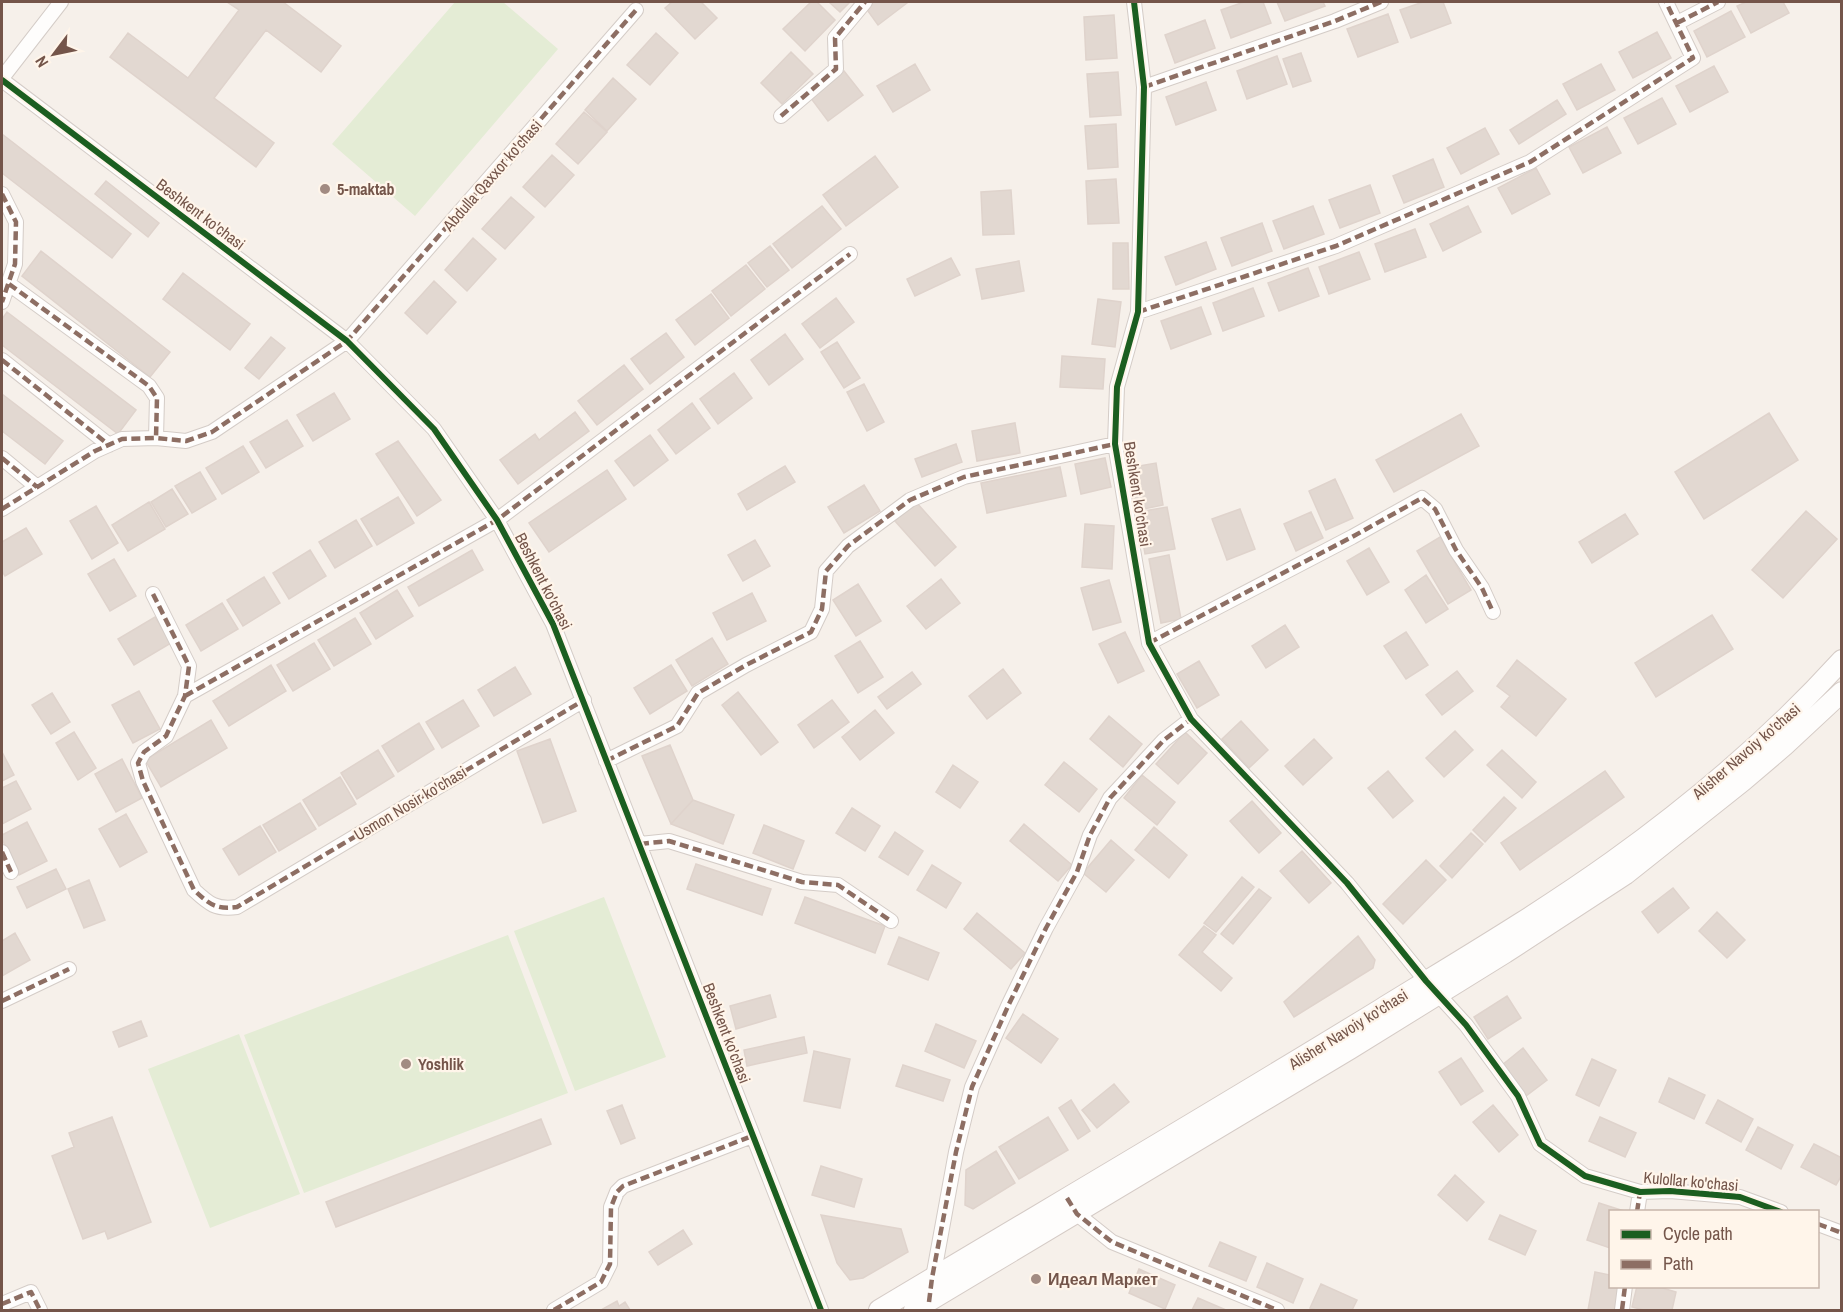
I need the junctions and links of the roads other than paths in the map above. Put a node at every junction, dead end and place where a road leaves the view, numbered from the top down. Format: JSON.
{"nodes":[{"id":1,"x":61,"y":2,"type":"edge"},
{"id":2,"x":865,"y":2,"type":"edge"},
{"id":3,"x":1134,"y":2,"type":"edge"},
{"id":4,"x":1381,"y":2,"type":"edge"},
{"id":5,"x":1666,"y":2,"type":"edge"},
{"id":6,"x":1718,"y":2,"type":"edge"},
{"id":7,"x":636,"y":10,"type":"dead end"},
{"id":8,"x":1677,"y":23,"type":"junction"},
{"id":9,"x":2,"y":79,"type":"edge"},
{"id":10,"x":1144,"y":87,"type":"junction"},
{"id":11,"x":781,"y":116,"type":"dead end"},
{"id":12,"x":2,"y":194,"type":"edge"},
{"id":13,"x":849,"y":254,"type":"dead end"},
{"id":14,"x":9,"y":284,"type":"junction"},
{"id":15,"x":2,"y":302,"type":"edge"},
{"id":16,"x":1138,"y":312,"type":"junction"},
{"id":17,"x":348,"y":341,"type":"junction"},
{"id":18,"x":2,"y":360,"type":"edge"},
{"id":19,"x":156,"y":438,"type":"junction"},
{"id":20,"x":1115,"y":444,"type":"junction"},
{"id":21,"x":109,"y":445,"type":"junction"},
{"id":22,"x":2,"y":458,"type":"edge"},
{"id":23,"x":37,"y":487,"type":"junction"},
{"id":24,"x":2,"y":509,"type":"edge"},
{"id":25,"x":497,"y":520,"type":"junction"},
{"id":26,"x":153,"y":594,"type":"dead end"},
{"id":27,"x":1493,"y":612,"type":"dead end"},
{"id":28,"x":1149,"y":643,"type":"junction"},
{"id":29,"x":1842,"y":660,"type":"edge"},
{"id":30,"x":1842,"y":692,"type":"edge"},
{"id":31,"x":185,"y":696,"type":"junction"},
{"id":32,"x":1805,"y":699,"type":"junction"},
{"id":33,"x":584,"y":700,"type":"junction"},
{"id":34,"x":1818,"y":714,"type":"junction"},
{"id":35,"x":1191,"y":719,"type":"junction"},
{"id":36,"x":606,"y":761,"type":"junction"},
{"id":37,"x":640,"y":844,"type":"junction"},
{"id":38,"x":2,"y":852,"type":"edge"},
{"id":39,"x":11,"y":872,"type":"dead end"},
{"id":40,"x":1347,"y":883,"type":"joint"},
{"id":41,"x":891,"y":921,"type":"dead end"},
{"id":42,"x":69,"y":969,"type":"dead end"},
{"id":43,"x":1432,"y":988,"type":"junction"},
{"id":44,"x":2,"y":1001,"type":"edge"},
{"id":45,"x":752,"y":1136,"type":"junction"},
{"id":46,"x":1640,"y":1192,"type":"junction"},
{"id":47,"x":1072,"y":1206,"type":"junction"},
{"id":48,"x":1637,"y":1210,"type":"edge"},
{"id":49,"x":1776,"y":1210,"type":"edge"},
{"id":50,"x":1819,"y":1224,"type":"edge"},
{"id":51,"x":1842,"y":1233,"type":"edge"},
{"id":52,"x":932,"y":1278,"type":"junction"},
{"id":53,"x":1625,"y":1288,"type":"edge"},
{"id":54,"x":2,"y":1304,"type":"edge"},
{"id":55,"x":922,"y":1306,"type":"edge"},
{"id":56,"x":40,"y":1311,"type":"edge"},
{"id":57,"x":554,"y":1311,"type":"edge"},
{"id":58,"x":821,"y":1311,"type":"edge"},
{"id":59,"x":879,"y":1311,"type":"edge"},
{"id":60,"x":1277,"y":1311,"type":"edge"},
{"id":61,"x":1622,"y":1311,"type":"edge"}],
"edges":[{"from":1,"to":9,"type":"street"},
{"from":2,"to":11,"type":"street"},
{"from":3,"to":10,"type":"street","name":"Beshkent ko'chasi"},
{"from":4,"to":10,"type":"street"},
{"from":5,"to":8,"type":"street"},
{"from":6,"to":8,"type":"street"},
{"from":7,"to":17,"type":"street","name":"Abdulla Qaxxor ko'chasi"},
{"from":8,"to":16,"type":"street"},
{"from":9,"to":17,"type":"street","name":"Beshkent ko'chasi"},
{"from":10,"to":16,"type":"street","name":"Beshkent ko'chasi"},
{"from":12,"to":14,"type":"street"},
{"from":13,"to":25,"type":"street"},
{"from":14,"to":15,"type":"street"},
{"from":14,"to":19,"type":"street"},
{"from":16,"to":20,"type":"street","name":"Beshkent ko'chasi"},
{"from":17,"to":19,"type":"street","name":"Abdulla Qaxxor ko'chasi"},
{"from":17,"to":25,"type":"street","name":"Beshkent ko'chasi"},
{"from":18,"to":21,"type":"street"},
{"from":19,"to":21,"type":"street","name":"Abdulla Qaxxor ko'chasi"},
{"from":20,"to":28,"type":"street","name":"Beshkent ko'chasi"},
{"from":20,"to":36,"type":"street"},
{"from":21,"to":23,"type":"street","name":"Abdulla Qaxxor ko'chasi"},
{"from":22,"to":23,"type":"street"},
{"from":23,"to":24,"type":"street","name":"Abdulla Qaxxor ko'chasi"},
{"from":25,"to":31,"type":"street"},
{"from":25,"to":33,"type":"street","name":"Beshkent ko'chasi"},
{"from":26,"to":31,"type":"street"},
{"from":27,"to":28,"type":"street"},
{"from":28,"to":35,"type":"street","name":"Beshkent ko'chasi"},
{"from":29,"to":32,"type":"main road","name":"Alisher Navoiy ko'chasi"},
{"from":30,"to":34,"type":"main road","name":"Alisher Navoiy ko'chasi"},
{"from":31,"to":33,"type":"street","name":"Usmon Nosir ko'chasi"},
{"from":32,"to":34,"type":"main road"},
{"from":32,"to":43,"type":"main road","name":"Alisher Navoiy ko'chasi"},
{"from":33,"to":36,"type":"street","name":"Beshkent ko'chasi"},
{"from":34,"to":43,"type":"main road","name":"Alisher Navoiy ko'chasi"},
{"from":35,"to":40,"type":"street","name":"Beshkent ko'chasi"},
{"from":35,"to":52,"type":"street"},
{"from":36,"to":37,"type":"street","name":"Beshkent ko'chasi"},
{"from":37,"to":41,"type":"street"},
{"from":37,"to":45,"type":"street","name":"Beshkent ko'chasi"},
{"from":38,"to":39,"type":"street"},
{"from":40,"to":43,"type":"street","name":"Kulollar ko'chasi"},
{"from":42,"to":44,"type":"street"},
{"from":43,"to":46,"type":"street","name":"Kulollar ko'chasi"},
{"from":43,"to":47,"type":"main road","name":"Alisher Navoiy ko'chasi"},
{"from":45,"to":57,"type":"street"},
{"from":45,"to":58,"type":"street","name":"Beshkent ko'chasi"},
{"from":46,"to":48,"type":"street","name":"Kulollar ko'chasi"},
{"from":46,"to":49,"type":"street","name":"Kulollar ko'chasi"},
{"from":47,"to":52,"type":"main road","name":"Alisher Navoiy ko'chasi"},
{"from":47,"to":55,"type":"main road","name":"Alisher Navoiy ko'chasi"},
{"from":47,"to":60,"type":"street"},
{"from":50,"to":51,"type":"street"},
{"from":52,"to":55,"type":"street"},
{"from":52,"to":59,"type":"main road","name":"Alisher Navoiy ko'chasi"},
{"from":53,"to":61,"type":"street"},
{"from":54,"to":56,"type":"street"}]}
